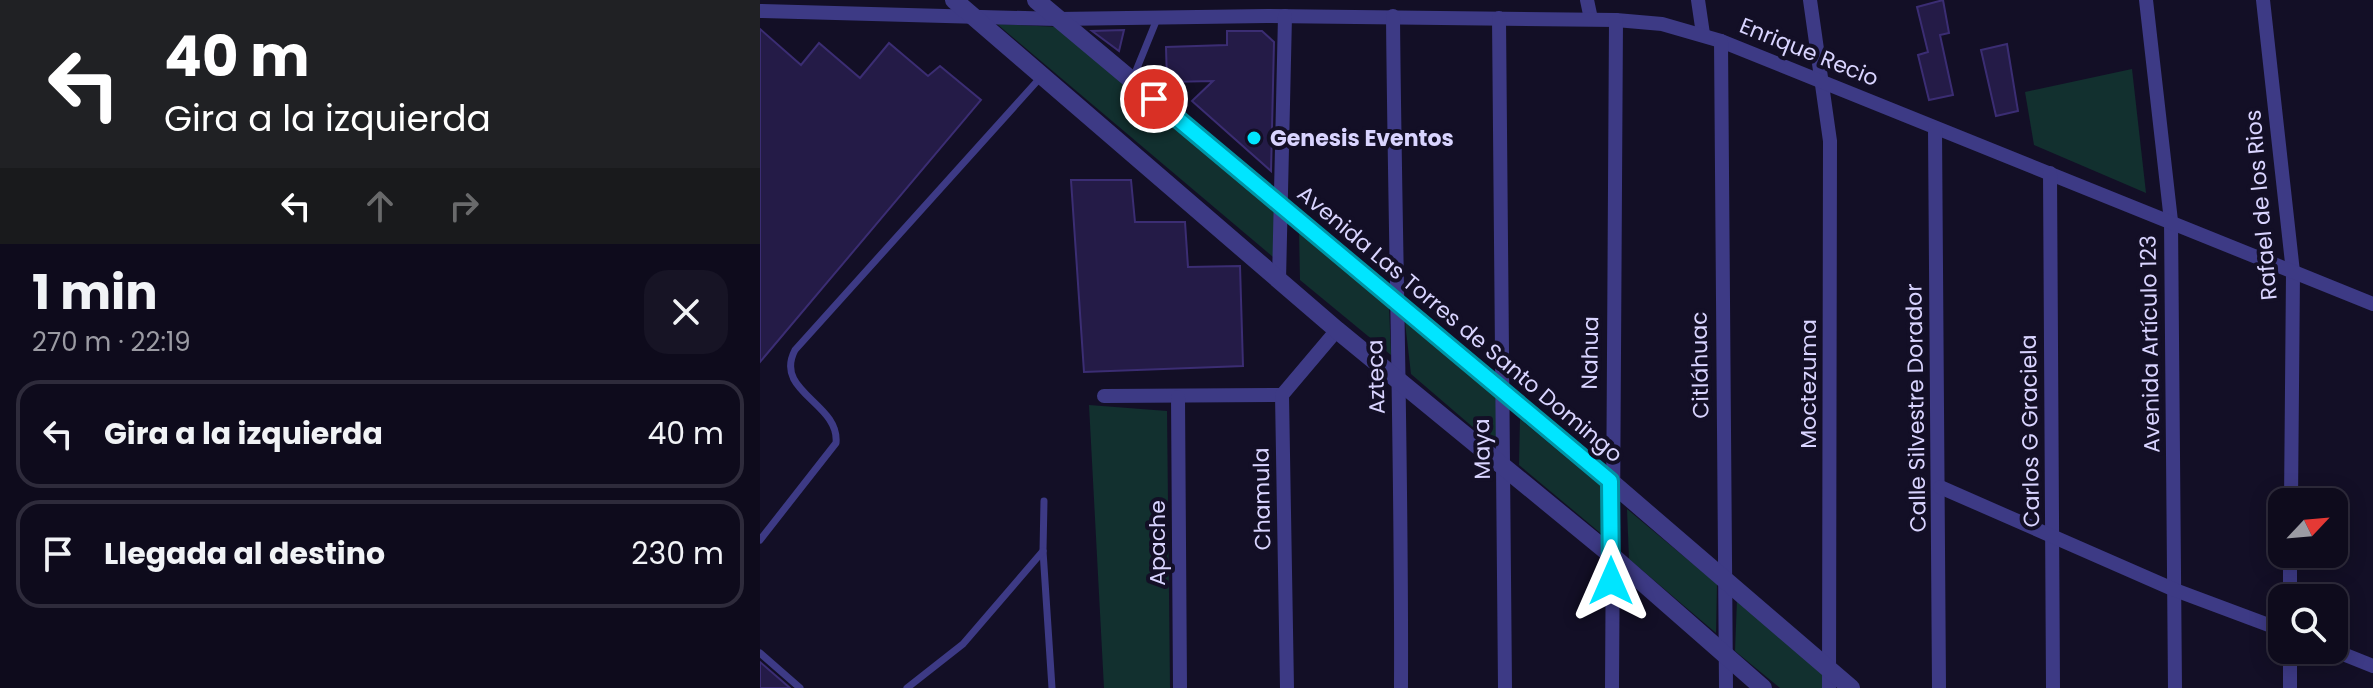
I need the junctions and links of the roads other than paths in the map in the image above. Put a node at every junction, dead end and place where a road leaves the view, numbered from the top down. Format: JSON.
{"nodes":[{"id":1,"x":787,"y":0,"type":"edge"},
{"id":2,"x":954,"y":0,"type":"edge"},
{"id":3,"x":1036,"y":0,"type":"edge"},
{"id":4,"x":1154,"y":0,"type":"edge"},
{"id":5,"x":1264,"y":0,"type":"edge"},
{"id":6,"x":1474,"y":0,"type":"edge"},
{"id":7,"x":1587,"y":0,"type":"edge"},
{"id":8,"x":1698,"y":0,"type":"edge"},
{"id":9,"x":1810,"y":0,"type":"edge"},
{"id":10,"x":2146,"y":0,"type":"edge"},
{"id":11,"x":2263,"y":0,"type":"edge"},
{"id":12,"x":760,"y":11,"type":"edge"},
{"id":13,"x":802,"y":12,"type":"junction"},
{"id":14,"x":973,"y":16,"type":"junction"},
{"id":15,"x":1267,"y":16,"type":"junction"},
{"id":16,"x":1285,"y":16,"type":"junction"},
{"id":17,"x":1393,"y":16,"type":"junction"},
{"id":18,"x":1158,"y":17,"type":"junction"},
{"id":19,"x":1477,"y":17,"type":"junction"},
{"id":20,"x":1499,"y":18,"type":"junction"},
{"id":21,"x":1058,"y":19,"type":"junction"},
{"id":22,"x":1591,"y":19,"type":"junction"},
{"id":23,"x":1616,"y":20,"type":"junction"},
{"id":24,"x":1703,"y":34,"type":"junction"},
{"id":25,"x":1721,"y":41,"type":"junction"},
{"id":26,"x":1042,"y":75,"type":"junction"},
{"id":27,"x":1132,"y":81,"type":"junction"},
{"id":28,"x":1823,"y":81,"type":"junction"},
{"id":29,"x":1935,"y":128,"type":"junction"},
{"id":30,"x":2050,"y":173,"type":"junction"},
{"id":31,"x":1283,"y":207,"type":"junction"},
{"id":32,"x":2171,"y":221,"type":"junction"},
{"id":33,"x":2293,"y":272,"type":"junction"},
{"id":34,"x":1279,"y":280,"type":"junction"},
{"id":35,"x":1396,"y":302,"type":"junction"},
{"id":36,"x":2373,"y":304,"type":"edge"},
{"id":37,"x":1337,"y":330,"type":"junction"},
{"id":38,"x":1397,"y":379,"type":"junction"},
{"id":39,"x":1503,"y":392,"type":"junction"},
{"id":40,"x":1282,"y":395,"type":"junction"},
{"id":41,"x":1104,"y":396,"type":"dead end"},
{"id":42,"x":1178,"y":397,"type":"junction"},
{"id":43,"x":1505,"y":465,"type":"junction"},
{"id":44,"x":1610,"y":481,"type":"junction"},
{"id":45,"x":1940,"y":487,"type":"junction"},
{"id":46,"x":2291,"y":488,"type":"edge"},
{"id":47,"x":1044,"y":501,"type":"dead end"},
{"id":48,"x":2053,"y":538,"type":"junction"},
{"id":49,"x":760,"y":540,"type":"edge"},
{"id":50,"x":1043,"y":551,"type":"junction"},
{"id":51,"x":1610,"y":554,"type":"junction"},
{"id":52,"x":1725,"y":578,"type":"junction"},
{"id":53,"x":2175,"y":590,"type":"junction"},
{"id":54,"x":2268,"y":625,"type":"edge"},
{"id":55,"x":760,"y":653,"type":"edge"},
{"id":56,"x":2348,"y":656,"type":"edge"},
{"id":57,"x":1726,"y":657,"type":"junction"},
{"id":58,"x":2290,"y":664,"type":"edge"},
{"id":59,"x":2373,"y":666,"type":"edge"},
{"id":60,"x":1828,"y":668,"type":"junction"},
{"id":61,"x":800,"y":688,"type":"edge"},
{"id":62,"x":907,"y":688,"type":"edge"},
{"id":63,"x":1052,"y":688,"type":"edge"},
{"id":64,"x":1180,"y":688,"type":"edge"},
{"id":65,"x":1287,"y":688,"type":"edge"},
{"id":66,"x":1401,"y":688,"type":"edge"},
{"id":67,"x":1505,"y":688,"type":"edge"},
{"id":68,"x":1612,"y":688,"type":"edge"},
{"id":69,"x":1726,"y":688,"type":"edge"},
{"id":70,"x":1763,"y":688,"type":"edge"},
{"id":71,"x":1829,"y":688,"type":"edge"},
{"id":72,"x":1851,"y":688,"type":"edge"},
{"id":73,"x":1939,"y":688,"type":"edge"},
{"id":74,"x":2053,"y":688,"type":"edge"},
{"id":75,"x":2175,"y":688,"type":"edge"},
{"id":76,"x":2290,"y":688,"type":"edge"}],
"edges":[{"from":1,"to":13,"type":"street"},
{"from":2,"to":14,"type":"street"},
{"from":3,"to":21,"type":"street","name":"Avenida Las Torres de Santo Domingo"},
{"from":4,"to":18,"type":"street"},
{"from":5,"to":15,"type":"street"},
{"from":6,"to":19,"type":"street"},
{"from":7,"to":22,"type":"street"},
{"from":8,"to":24,"type":"street"},
{"from":9,"to":28,"type":"street","name":"Moctezuma"},
{"from":10,"to":32,"type":"street","name":"Avenida Artículo 123"},
{"from":11,"to":33,"type":"street","name":"Rafael de los Rios"},
{"from":12,"to":13,"type":"street","name":"Enrique Recio"},
{"from":13,"to":14,"type":"street","name":"Enrique Recio"},
{"from":14,"to":21,"type":"street","name":"Enrique Recio"},
{"from":14,"to":26,"type":"street"},
{"from":15,"to":16,"type":"street","name":"Enrique Recio"},
{"from":15,"to":18,"type":"street","name":"Enrique Recio"},
{"from":16,"to":17,"type":"street","name":"Enrique Recio"},
{"from":16,"to":31,"type":"street"},
{"from":17,"to":19,"type":"street","name":"Enrique Recio"},
{"from":17,"to":35,"type":"street","name":"Azteca"},
{"from":18,"to":21,"type":"street","name":"Enrique Recio"},
{"from":18,"to":27,"type":"lane"},
{"from":19,"to":20,"type":"street","name":"Enrique Recio"},
{"from":20,"to":22,"type":"street","name":"Enrique Recio"},
{"from":20,"to":39,"type":"street","name":"Maya"},
{"from":21,"to":27,"type":"street","name":"Avenida Las Torres de Santo Domingo"},
{"from":22,"to":23,"type":"street","name":"Enrique Recio"},
{"from":23,"to":24,"type":"street","name":"Enrique Recio"},
{"from":23,"to":44,"type":"street","name":"Nahua"},
{"from":24,"to":25,"type":"street","name":"Enrique Recio"},
{"from":25,"to":28,"type":"street","name":"Enrique Recio"},
{"from":25,"to":52,"type":"street","name":"Citláhuac"},
{"from":26,"to":34,"type":"street"},
{"from":26,"to":49,"type":"lane"},
{"from":27,"to":31,"type":"street","name":"Avenida Las Torres de Santo Domingo"},
{"from":28,"to":29,"type":"street","name":"Enrique Recio"},
{"from":28,"to":60,"type":"street","name":"Moctezuma"},
{"from":29,"to":30,"type":"street","name":"Enrique Recio"},
{"from":29,"to":45,"type":"street","name":"Calle Silvestre Dorador"},
{"from":30,"to":32,"type":"street","name":"Enrique Recio"},
{"from":30,"to":48,"type":"street","name":"Carlos G Graciela"},
{"from":31,"to":34,"type":"street"},
{"from":31,"to":35,"type":"street","name":"Avenida Las Torres de Santo Domingo"},
{"from":32,"to":33,"type":"street","name":"Enrique Recio"},
{"from":32,"to":53,"type":"street","name":"Avenida Artículo 123"},
{"from":33,"to":36,"type":"street","name":"Enrique Recio"},
{"from":33,"to":46,"type":"street","name":"Rafael de los Rios"},
{"from":34,"to":37,"type":"street"},
{"from":35,"to":38,"type":"street","name":"Azteca"},
{"from":35,"to":39,"type":"street","name":"Avenida Las Torres de Santo Domingo"},
{"from":37,"to":38,"type":"street"},
{"from":37,"to":40,"type":"street"},
{"from":38,"to":43,"type":"street"},
{"from":38,"to":66,"type":"street","name":"Azteca"},
{"from":39,"to":43,"type":"street","name":"Maya"},
{"from":39,"to":44,"type":"street","name":"Avenida Las Torres de Santo Domingo"},
{"from":40,"to":42,"type":"street"},
{"from":40,"to":65,"type":"street","name":"Chamula"},
{"from":41,"to":42,"type":"street"},
{"from":42,"to":64,"type":"street","name":"Apache"},
{"from":43,"to":51,"type":"street"},
{"from":43,"to":67,"type":"street","name":"Maya"},
{"from":44,"to":51,"type":"street","name":"Nahua"},
{"from":44,"to":52,"type":"street","name":"Avenida Las Torres de Santo Domingo"},
{"from":45,"to":48,"type":"street"},
{"from":45,"to":73,"type":"street","name":"Calle Silvestre Dorador"},
{"from":47,"to":50,"type":"lane"},
{"from":48,"to":53,"type":"street"},
{"from":48,"to":74,"type":"street","name":"Carlos G Graciela"},
{"from":50,"to":62,"type":"lane"},
{"from":50,"to":63,"type":"lane"},
{"from":51,"to":57,"type":"street"},
{"from":51,"to":68,"type":"street","name":"Nahua"},
{"from":52,"to":57,"type":"street","name":"Citláhuac"},
{"from":52,"to":60,"type":"street","name":"Avenida Las Torres de Santo Domingo"},
{"from":53,"to":54,"type":"street"},
{"from":53,"to":75,"type":"street","name":"Avenida Artículo 123"},
{"from":55,"to":61,"type":"lane"},
{"from":56,"to":59,"type":"street"},
{"from":57,"to":69,"type":"street","name":"Citláhuac"},
{"from":57,"to":70,"type":"street"},
{"from":58,"to":76,"type":"street"},
{"from":60,"to":71,"type":"street","name":"Moctezuma"},
{"from":60,"to":72,"type":"street","name":"Avenida Las Torres de Santo Domingo"}]}
